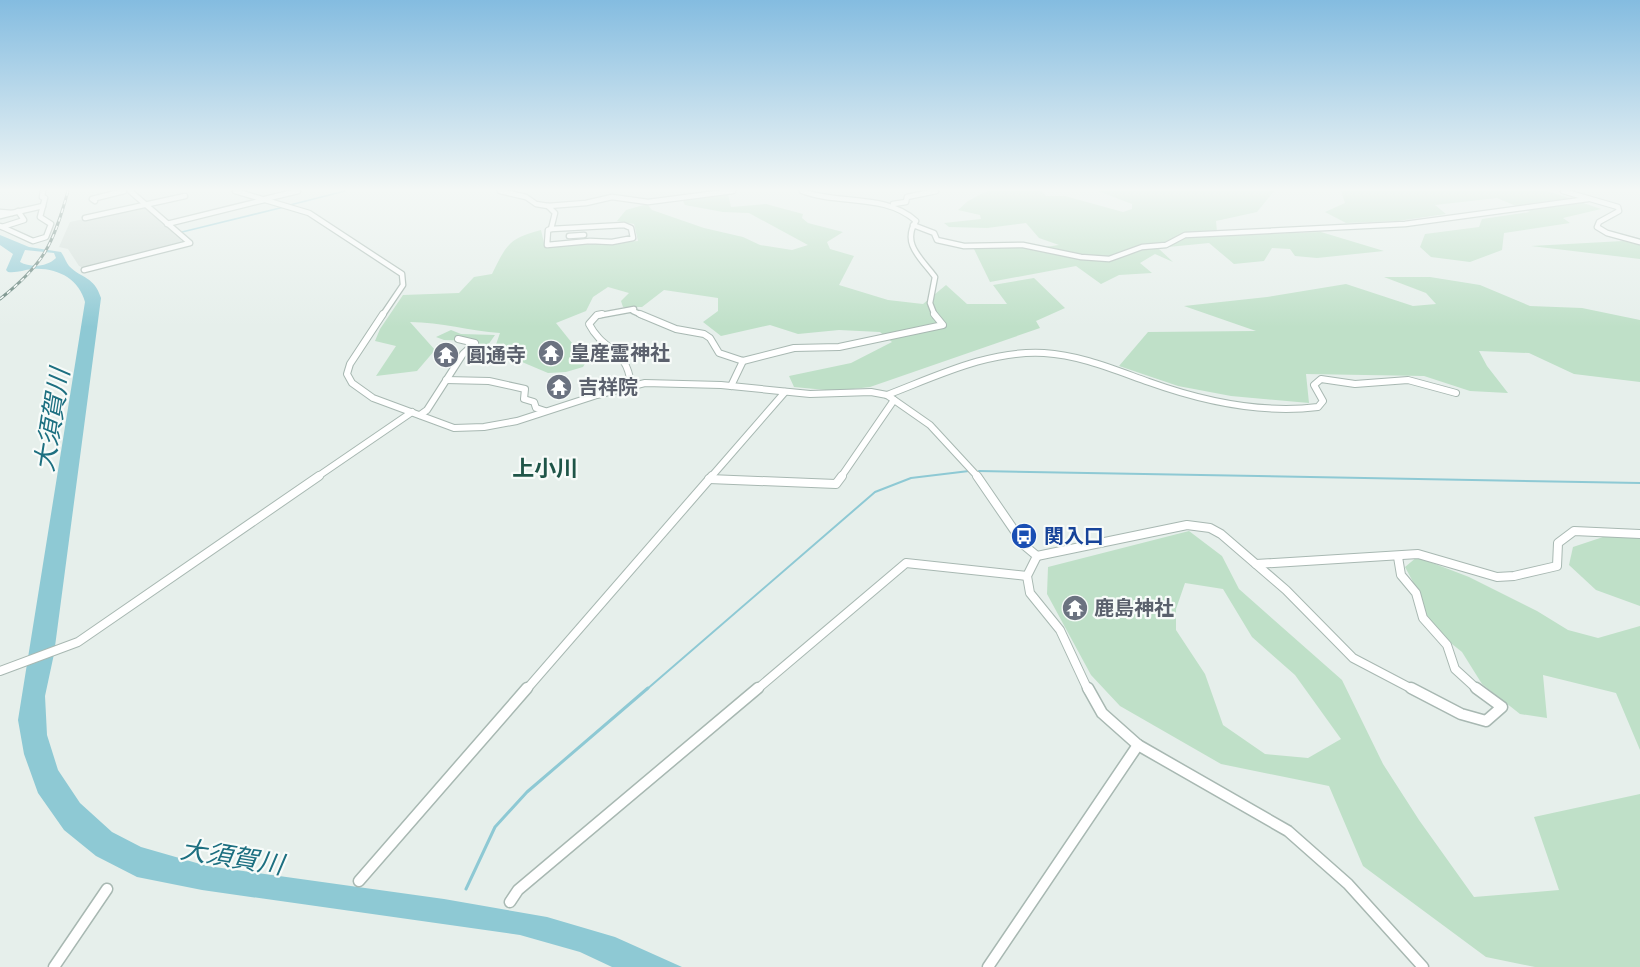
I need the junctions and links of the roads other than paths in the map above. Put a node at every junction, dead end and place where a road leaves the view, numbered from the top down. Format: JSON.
{"nodes":[{"id":1,"x":23,"y":236,"type":"edge"},
{"id":2,"x":45,"y":236,"type":"edge"},
{"id":3,"x":182,"y":236,"type":"edge"},
{"id":4,"x":344,"y":236,"type":"edge"},
{"id":5,"x":548,"y":236,"type":"edge"},
{"id":6,"x":569,"y":236,"type":"edge"},
{"id":7,"x":611,"y":236,"type":"edge"},
{"id":8,"x":633,"y":236,"type":"edge"},
{"id":9,"x":909,"y":236,"type":"edge"},
{"id":10,"x":936,"y":236,"type":"edge"},
{"id":11,"x":1180,"y":236,"type":"edge"},
{"id":12,"x":1621,"y":236,"type":"edge"},
{"id":13,"x":612,"y":242,"type":"junction"},
{"id":14,"x":1640,"y":242,"type":"edge"},
{"id":15,"x":569,"y":244,"type":"junction"},
{"id":16,"x":84,"y":270,"type":"dead end"},
{"id":17,"x":458,"y":339,"type":"dead end"},
{"id":18,"x":743,"y":361,"type":"junction"},
{"id":19,"x":446,"y":380,"type":"junction"},
{"id":20,"x":631,"y":386,"type":"junction"},
{"id":21,"x":731,"y":386,"type":"junction"},
{"id":22,"x":785,"y":392,"type":"junction"},
{"id":23,"x":1456,"y":393,"type":"dead end"},
{"id":24,"x":891,"y":398,"type":"junction"},
{"id":25,"x":545,"y":411,"type":"junction"},
{"id":26,"x":412,"y":412,"type":"junction"},
{"id":27,"x":420,"y":415,"type":"junction"},
{"id":28,"x":709,"y":479,"type":"junction"},
{"id":29,"x":1640,"y":534,"type":"edge"},
{"id":30,"x":1037,"y":556,"type":"junction"},
{"id":31,"x":1398,"y":557,"type":"junction"},
{"id":32,"x":1256,"y":564,"type":"junction"},
{"id":33,"x":1027,"y":576,"type":"junction"},
{"id":34,"x":0,"y":671,"type":"edge"},
{"id":35,"x":1138,"y":745,"type":"junction"},
{"id":36,"x":358,"y":881,"type":"dead end"},
{"id":37,"x":107,"y":889,"type":"dead end"},
{"id":38,"x":510,"y":902,"type":"dead end"},
{"id":39,"x":54,"y":967,"type":"edge"},
{"id":40,"x":988,"y":967,"type":"edge"},
{"id":41,"x":1423,"y":967,"type":"edge"}],
"edges":[{"from":1,"to":2,"type":"street"},
{"from":3,"to":16,"type":"street"},
{"from":4,"to":26,"type":"street"},
{"from":5,"to":15,"type":"street"},
{"from":6,"to":15,"type":"street"},
{"from":7,"to":13,"type":"street"},
{"from":8,"to":13,"type":"street"},
{"from":9,"to":18,"type":"street"},
{"from":10,"to":11,"type":"street"},
{"from":12,"to":14,"type":"street"},
{"from":13,"to":15,"type":"street"},
{"from":17,"to":19,"type":"street"},
{"from":18,"to":20,"type":"street"},
{"from":18,"to":21,"type":"street"},
{"from":19,"to":25,"type":"street"},
{"from":19,"to":27,"type":"street"},
{"from":20,"to":21,"type":"street"},
{"from":20,"to":25,"type":"street"},
{"from":21,"to":22,"type":"street"},
{"from":22,"to":24,"type":"street"},
{"from":22,"to":28,"type":"street"},
{"from":23,"to":24,"type":"street"},
{"from":24,"to":28,"type":"street"},
{"from":24,"to":30,"type":"street"},
{"from":25,"to":27,"type":"street"},
{"from":26,"to":27,"type":"street"},
{"from":26,"to":34,"type":"street"},
{"from":28,"to":36,"type":"street"},
{"from":29,"to":31,"type":"street"},
{"from":30,"to":32,"type":"street"},
{"from":30,"to":33,"type":"street"},
{"from":31,"to":32,"type":"street"},
{"from":31,"to":32,"type":"street"},
{"from":33,"to":35,"type":"street"},
{"from":33,"to":38,"type":"street"},
{"from":35,"to":40,"type":"street"},
{"from":35,"to":41,"type":"street"},
{"from":37,"to":39,"type":"street"}]}
